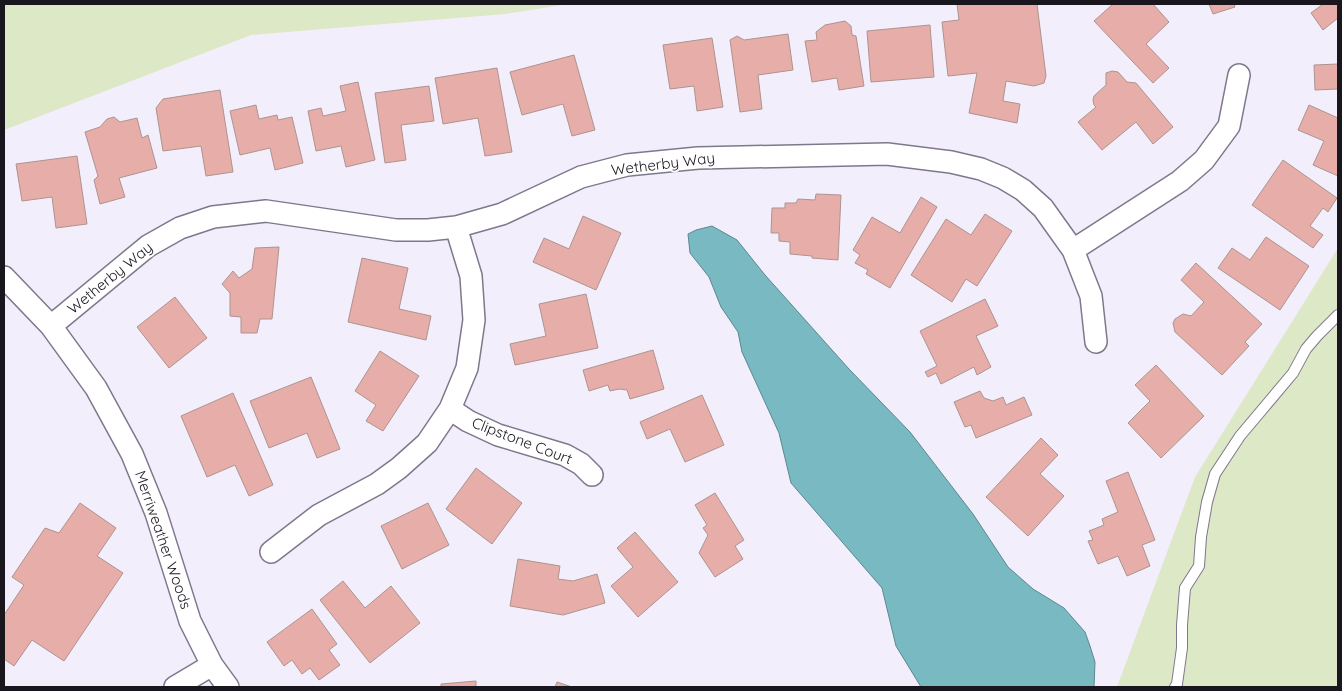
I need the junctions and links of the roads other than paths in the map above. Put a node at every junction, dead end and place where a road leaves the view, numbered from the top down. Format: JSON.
{"nodes":[{"id":1,"x":1239,"y":76,"type":"dead end"},
{"id":2,"x":456,"y":227,"type":"junction"},
{"id":3,"x":1073,"y":250,"type":"junction"},
{"id":4,"x":4,"y":277,"type":"edge"},
{"id":5,"x":1338,"y":315,"type":"edge"},
{"id":6,"x":51,"y":326,"type":"junction"},
{"id":7,"x":1096,"y":342,"type":"dead end"},
{"id":8,"x":450,"y":409,"type":"junction"},
{"id":9,"x":592,"y":475,"type":"dead end"},
{"id":10,"x":271,"y":552,"type":"dead end"},
{"id":11,"x":212,"y":665,"type":"junction"},
{"id":12,"x":175,"y":687,"type":"edge"},
{"id":13,"x":228,"y":687,"type":"edge"},
{"id":14,"x":1175,"y":687,"type":"edge"}],
"edges":[{"from":1,"to":3,"type":"street"},
{"from":2,"to":3,"type":"street","name":"Wetherby Way"},
{"from":2,"to":6,"type":"street","name":"Wetherby Way"},
{"from":2,"to":8,"type":"street"},
{"from":3,"to":7,"type":"street","name":"Wetherby Way"},
{"from":4,"to":6,"type":"street","name":"Merriweather Woods"},
{"from":5,"to":14,"type":"lane"},
{"from":6,"to":11,"type":"street","name":"Merriweather Woods"},
{"from":8,"to":9,"type":"street","name":"Clipstone Court"},
{"from":8,"to":10,"type":"street"},
{"from":11,"to":12,"type":"street"},
{"from":11,"to":13,"type":"street","name":"Merriweather Woods"}]}
